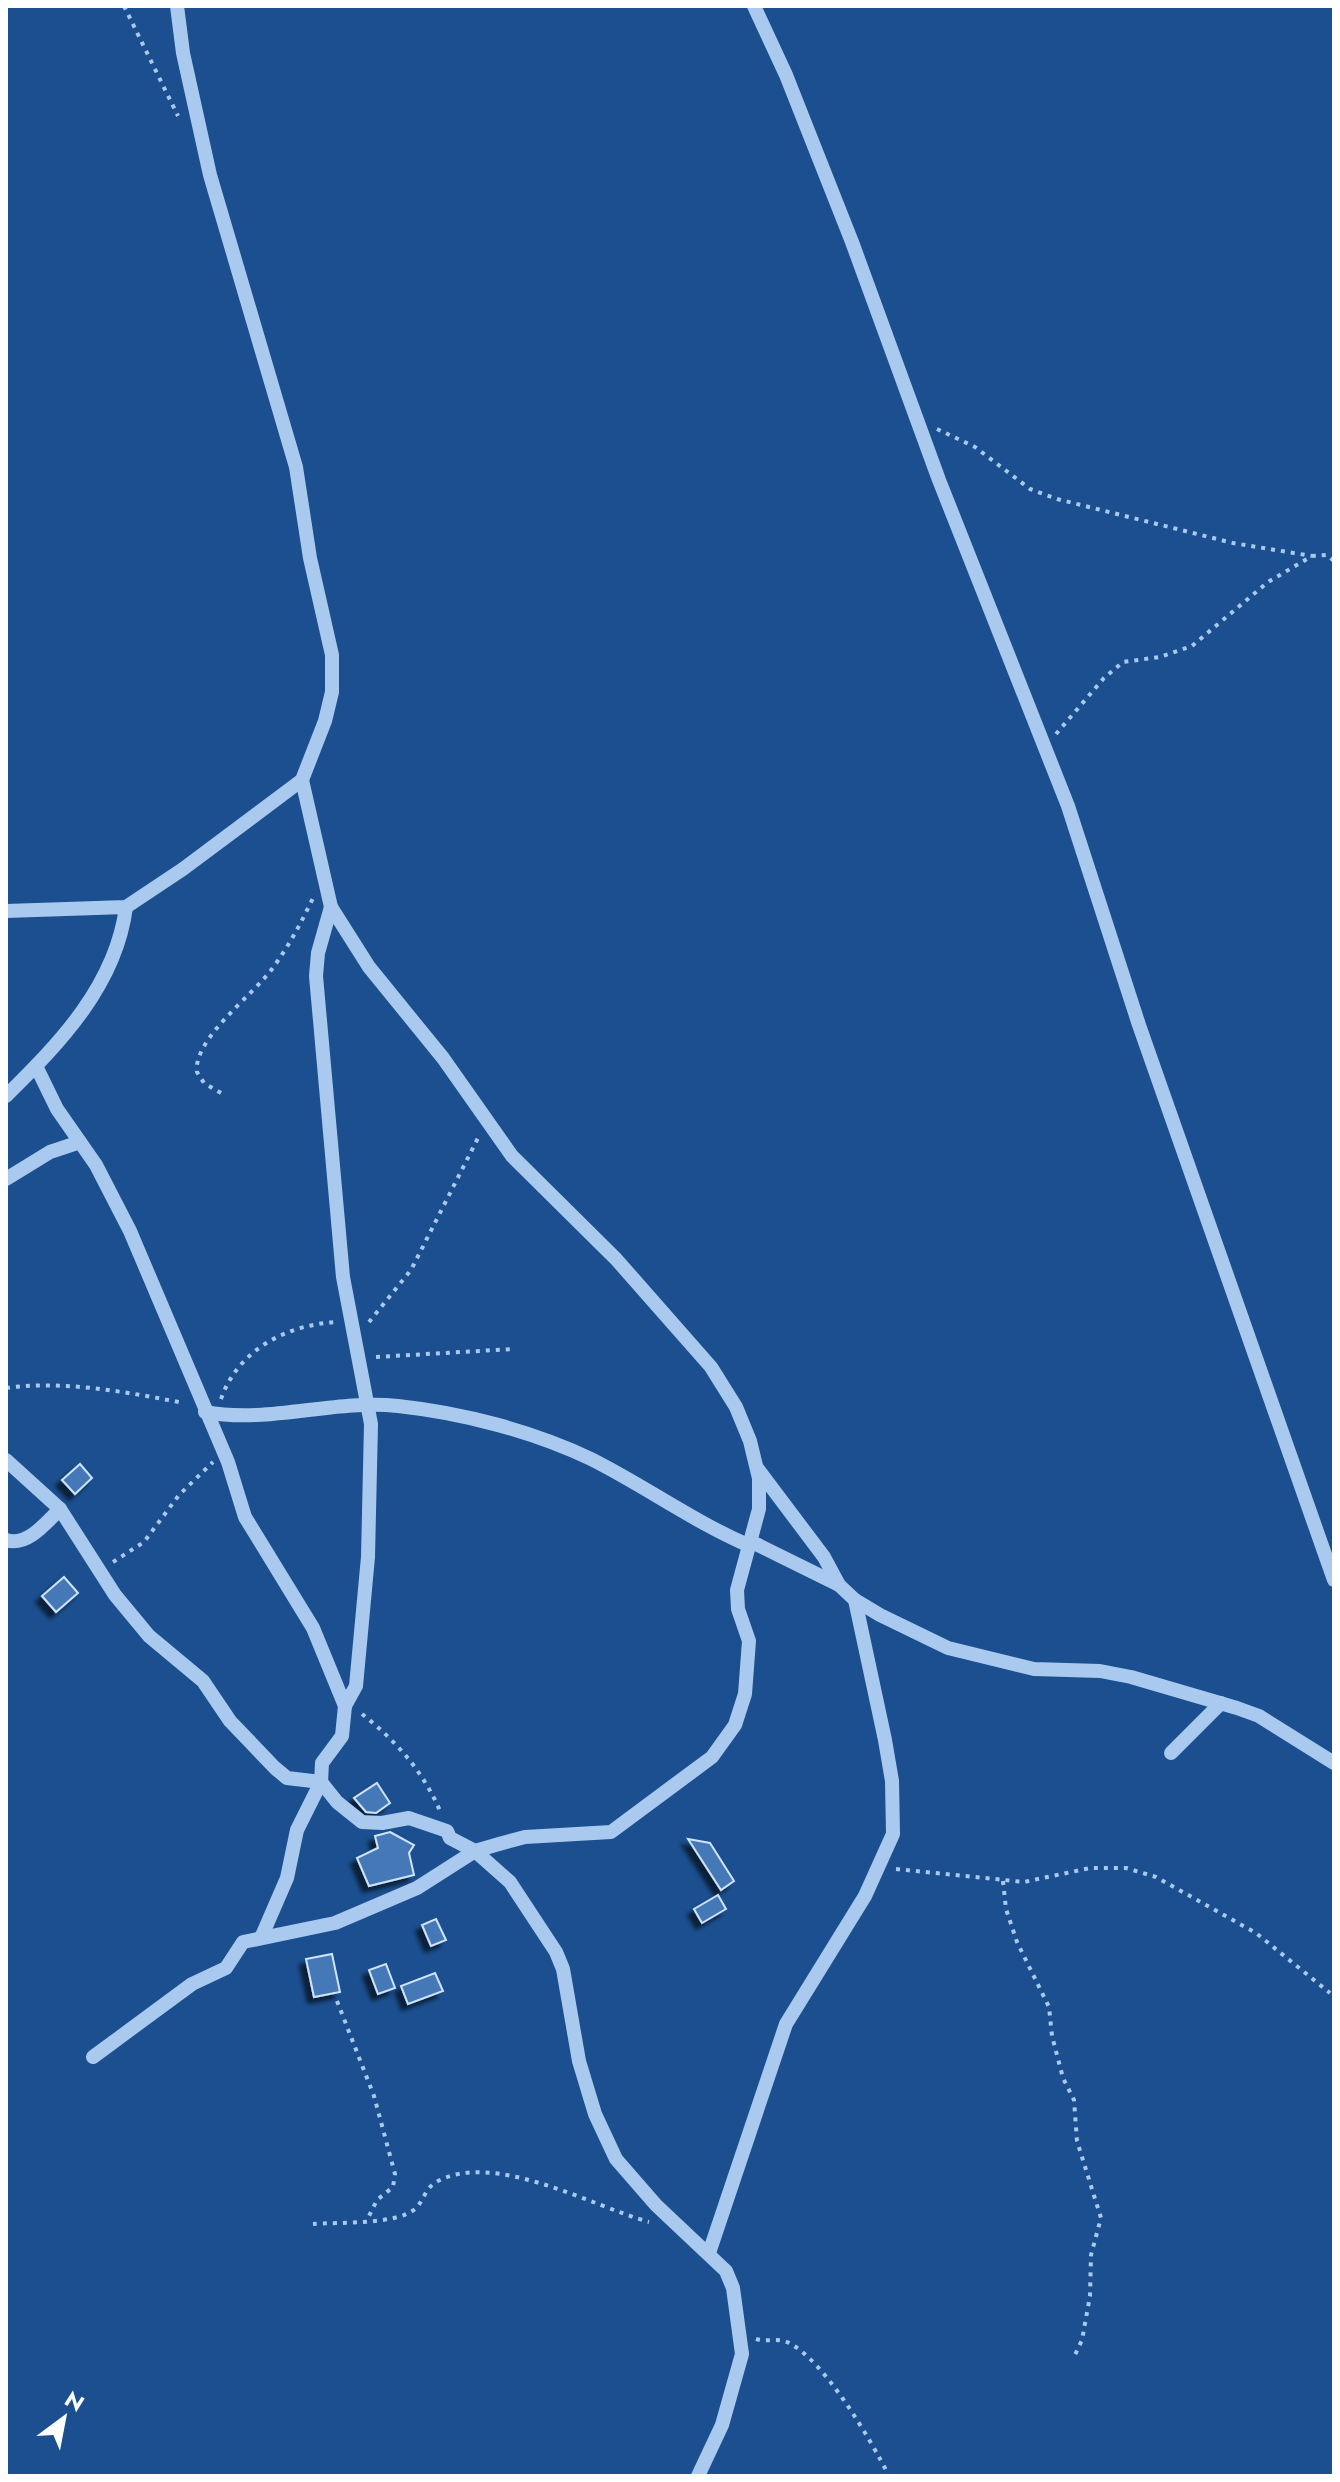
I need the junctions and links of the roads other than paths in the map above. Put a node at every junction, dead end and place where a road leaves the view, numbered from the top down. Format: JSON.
{"nodes":[{"id":1,"x":177,"y":6,"type":"edge"},
{"id":2,"x":754,"y":6,"type":"edge"},
{"id":3,"x":302,"y":780,"type":"junction"},
{"id":4,"x":126,"y":907,"type":"junction"},
{"id":5,"x":331,"y":907,"type":"junction"},
{"id":6,"x":6,"y":911,"type":"edge"},
{"id":7,"x":36,"y":1066,"type":"junction"},
{"id":8,"x":6,"y":1096,"type":"edge"},
{"id":9,"x":80,"y":1142,"type":"junction"},
{"id":10,"x":6,"y":1179,"type":"edge"},
{"id":11,"x":369,"y":1405,"type":"junction"},
{"id":12,"x":208,"y":1411,"type":"junction"},
{"id":13,"x":6,"y":1460,"type":"edge"},
{"id":14,"x":756,"y":1468,"type":"junction"},
{"id":15,"x":60,"y":1509,"type":"junction"},
{"id":16,"x":6,"y":1540,"type":"edge"},
{"id":17,"x":751,"y":1544,"type":"junction"},
{"id":18,"x":1334,"y":1580,"type":"edge"},
{"id":19,"x":839,"y":1585,"type":"junction"},
{"id":20,"x":855,"y":1600,"type":"junction"},
{"id":21,"x":1221,"y":1703,"type":"junction"},
{"id":22,"x":346,"y":1704,"type":"junction"},
{"id":23,"x":1171,"y":1753,"type":"dead end"},
{"id":24,"x":1334,"y":1763,"type":"edge"},
{"id":25,"x":321,"y":1782,"type":"junction"},
{"id":26,"x":475,"y":1851,"type":"junction"},
{"id":27,"x":261,"y":1938,"type":"junction"},
{"id":28,"x":93,"y":2057,"type":"dead end"},
{"id":29,"x":709,"y":2253,"type":"junction"},
{"id":30,"x":698,"y":2476,"type":"edge"}],
"edges":[{"from":1,"to":3,"type":"street"},
{"from":2,"to":18,"type":"street"},
{"from":3,"to":4,"type":"street"},
{"from":3,"to":5,"type":"street"},
{"from":4,"to":6,"type":"street"},
{"from":4,"to":7,"type":"street"},
{"from":5,"to":11,"type":"street"},
{"from":5,"to":14,"type":"street"},
{"from":7,"to":8,"type":"street"},
{"from":7,"to":9,"type":"street"},
{"from":9,"to":10,"type":"street"},
{"from":9,"to":12,"type":"street"},
{"from":11,"to":12,"type":"street"},
{"from":11,"to":17,"type":"street"},
{"from":11,"to":22,"type":"street"},
{"from":12,"to":22,"type":"street"},
{"from":13,"to":15,"type":"street"},
{"from":14,"to":17,"type":"street"},
{"from":14,"to":19,"type":"street"},
{"from":15,"to":16,"type":"street"},
{"from":15,"to":25,"type":"street"},
{"from":17,"to":19,"type":"street"},
{"from":17,"to":26,"type":"street"},
{"from":19,"to":20,"type":"street"},
{"from":20,"to":21,"type":"street"},
{"from":20,"to":29,"type":"street"},
{"from":21,"to":23,"type":"street"},
{"from":21,"to":24,"type":"street"},
{"from":22,"to":25,"type":"street"},
{"from":25,"to":26,"type":"street"},
{"from":25,"to":27,"type":"street"},
{"from":26,"to":27,"type":"street"},
{"from":26,"to":29,"type":"street"},
{"from":27,"to":28,"type":"street"},
{"from":29,"to":30,"type":"street"}]}
